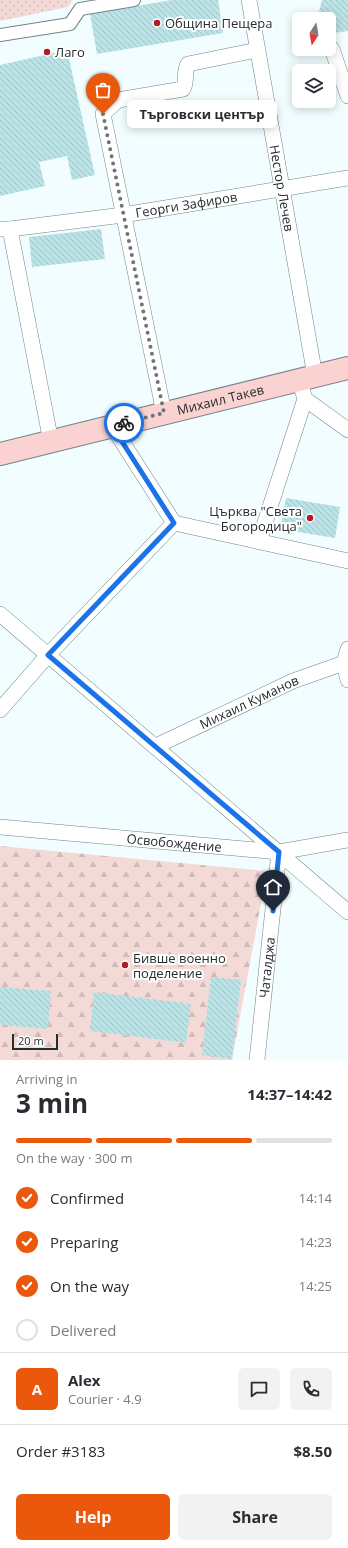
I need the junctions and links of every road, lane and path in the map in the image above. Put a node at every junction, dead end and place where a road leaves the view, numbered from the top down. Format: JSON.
{"nodes":[{"id":1,"x":134,"y":0,"type":"edge"},
{"id":2,"x":249,"y":0,"type":"edge"},
{"id":3,"x":0,"y":36,"type":"edge"},
{"id":4,"x":258,"y":50,"type":"junction"},
{"id":5,"x":334,"y":56,"type":"edge"},
{"id":6,"x":348,"y":96,"type":"edge"},
{"id":7,"x":348,"y":178,"type":"edge"},
{"id":8,"x":282,"y":190,"type":"junction"},
{"id":9,"x":123,"y":215,"type":"junction"},
{"id":10,"x":5,"y":229,"type":"edge"},
{"id":11,"x":348,"y":368,"type":"edge"},
{"id":12,"x":307,"y":385,"type":"junction"},
{"id":13,"x":164,"y":413,"type":"junction"},
{"id":14,"x":112,"y":426,"type":"junction"},
{"id":15,"x":348,"y":430,"type":"edge"},
{"id":16,"x":51,"y":442,"type":"junction"},
{"id":17,"x":0,"y":454,"type":"edge"},
{"id":18,"x":174,"y":523,"type":"junction"},
{"id":19,"x":260,"y":541,"type":"junction"},
{"id":20,"x":348,"y":561,"type":"edge"},
{"id":21,"x":0,"y":614,"type":"edge"},
{"id":22,"x":48,"y":655,"type":"junction"},
{"id":23,"x":346,"y":656,"type":"edge"},
{"id":24,"x":348,"y":680,"type":"edge"},
{"id":25,"x":0,"y":710,"type":"edge"},
{"id":26,"x":156,"y":746,"type":"junction"},
{"id":27,"x":0,"y":826,"type":"edge"},
{"id":28,"x":348,"y":840,"type":"edge"},
{"id":29,"x":279,"y":852,"type":"junction"},
{"id":30,"x":348,"y":912,"type":"edge"},
{"id":31,"x":257,"y":1060,"type":"edge"}],
"edges":[{"from":1,"to":3,"type":"street"},
{"from":2,"to":4,"type":"street","name":"Нестор Лечев"},
{"from":4,"to":8,"type":"street","name":"Нестор Лечев"},
{"from":4,"to":9,"type":"street"},
{"from":5,"to":6,"type":"street"},
{"from":7,"to":8,"type":"street","name":"Георги Зафиров"},
{"from":8,"to":9,"type":"street","name":"Георги Зафиров"},
{"from":8,"to":12,"type":"street","name":"Нестор Лечев"},
{"from":9,"to":10,"type":"street","name":"Георги Зафиров"},
{"from":9,"to":13,"type":"street"},
{"from":10,"to":16,"type":"street"},
{"from":11,"to":12,"type":"main road","name":"Михаил Такев"},
{"from":12,"to":13,"type":"main road","name":"Михаил Такев"},
{"from":12,"to":15,"type":"street"},
{"from":12,"to":19,"type":"street"},
{"from":13,"to":14,"type":"main road","name":"Михаил Такев"},
{"from":14,"to":16,"type":"main road","name":"Михаил Такев"},
{"from":14,"to":18,"type":"street"},
{"from":16,"to":17,"type":"main road","name":"Михаил Такев"},
{"from":18,"to":19,"type":"street"},
{"from":18,"to":22,"type":"street"},
{"from":19,"to":20,"type":"street"},
{"from":21,"to":22,"type":"street"},
{"from":22,"to":25,"type":"street"},
{"from":22,"to":26,"type":"street"},
{"from":23,"to":24,"type":"street"},
{"from":23,"to":26,"type":"street","name":"Михаил Куманов"},
{"from":26,"to":29,"type":"street"},
{"from":27,"to":29,"type":"street","name":"Освобождение"},
{"from":28,"to":29,"type":"street","name":"Освобождение"},
{"from":29,"to":30,"type":"street"},
{"from":29,"to":31,"type":"street","name":"Чаталджа"}]}
